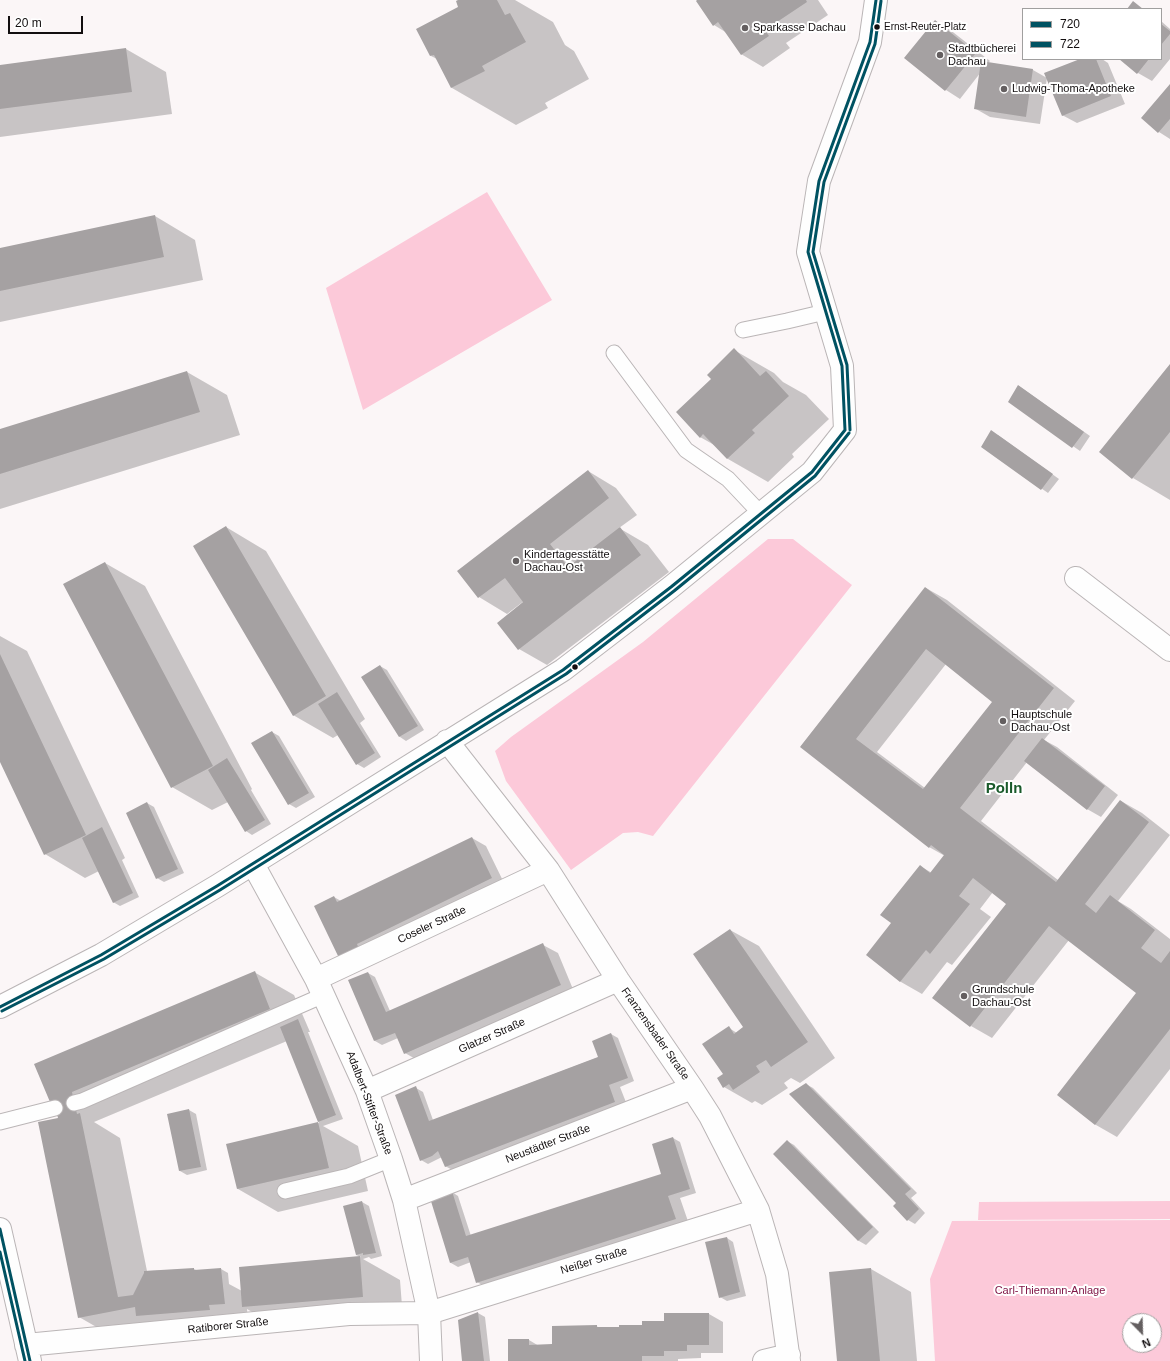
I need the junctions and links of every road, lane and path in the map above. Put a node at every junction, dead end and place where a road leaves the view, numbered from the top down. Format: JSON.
{"nodes":[{"id":1,"x":876,"y":0,"type":"edge"},
{"id":2,"x":825,"y":312,"type":"junction"},
{"id":3,"x":743,"y":330,"type":"dead end"},
{"id":4,"x":614,"y":353,"type":"dead end"},
{"id":5,"x":761,"y":514,"type":"junction"},
{"id":6,"x":1076,"y":578,"type":"dead end"},
{"id":7,"x":1170,"y":650,"type":"edge"},
{"id":8,"x":447,"y":741,"type":"junction"},
{"id":9,"x":253,"y":864,"type":"junction"},
{"id":10,"x":548,"y":870,"type":"junction"},
{"id":11,"x":618,"y":980,"type":"junction"},
{"id":12,"x":320,"y":987,"type":"junction"},
{"id":13,"x":0,"y":1007,"type":"edge"},
{"id":14,"x":692,"y":1088,"type":"junction"},
{"id":15,"x":367,"y":1091,"type":"junction"},
{"id":16,"x":74,"y":1103,"type":"dead end"},
{"id":17,"x":55,"y":1108,"type":"dead end"},
{"id":18,"x":0,"y":1122,"type":"edge"},
{"id":19,"x":391,"y":1159,"type":"junction"},
{"id":20,"x":285,"y":1191,"type":"dead end"},
{"id":21,"x":404,"y":1200,"type":"junction"},
{"id":22,"x":758,"y":1210,"type":"junction"},
{"id":23,"x":0,"y":1229,"type":"edge"},
{"id":24,"x":429,"y":1313,"type":"junction"},
{"id":25,"x":28,"y":1353,"type":"edge"},
{"id":26,"x":789,"y":1358,"type":"edge"},
{"id":27,"x":431,"y":1361,"type":"edge"},
{"id":28,"x":764,"y":1361,"type":"edge"}],
"edges":[{"from":1,"to":2,"type":"street"},
{"from":2,"to":3,"type":"lane"},
{"from":2,"to":5,"type":"street"},
{"from":4,"to":5,"type":"lane"},
{"from":5,"to":8,"type":"street"},
{"from":6,"to":7,"type":"street"},
{"from":8,"to":9,"type":"street"},
{"from":8,"to":10,"type":"street","name":"Franzensbader Straße"},
{"from":9,"to":12,"type":"street","name":"Adalbert-Stifter-Straße"},
{"from":9,"to":13,"type":"street"},
{"from":10,"to":11,"type":"street","name":"Franzensbader Straße"},
{"from":10,"to":12,"type":"street","name":"Coseler Straße"},
{"from":11,"to":14,"type":"street","name":"Franzensbader Straße"},
{"from":11,"to":15,"type":"street","name":"Glatzer Straße"},
{"from":12,"to":15,"type":"street","name":"Adalbert-Stifter-Straße"},
{"from":12,"to":16,"type":"lane"},
{"from":14,"to":21,"type":"street","name":"Neustädter Straße"},
{"from":14,"to":22,"type":"street","name":"Franzensbader Straße"},
{"from":15,"to":19,"type":"street","name":"Adalbert-Stifter-Straße"},
{"from":17,"to":18,"type":"lane"},
{"from":19,"to":20,"type":"lane"},
{"from":19,"to":21,"type":"street","name":"Adalbert-Stifter-Straße"},
{"from":21,"to":24,"type":"street","name":"Adalbert-Stifter-Straße"},
{"from":22,"to":24,"type":"street","name":"Neißer Straße"},
{"from":22,"to":26,"type":"street","name":"Franzensbader Straße"},
{"from":23,"to":25,"type":"street"},
{"from":24,"to":25,"type":"street","name":"Ratiborer Straße"},
{"from":24,"to":27,"type":"street","name":"Adalbert-Stifter-Straße"},
{"from":26,"to":28,"type":"street"}]}
